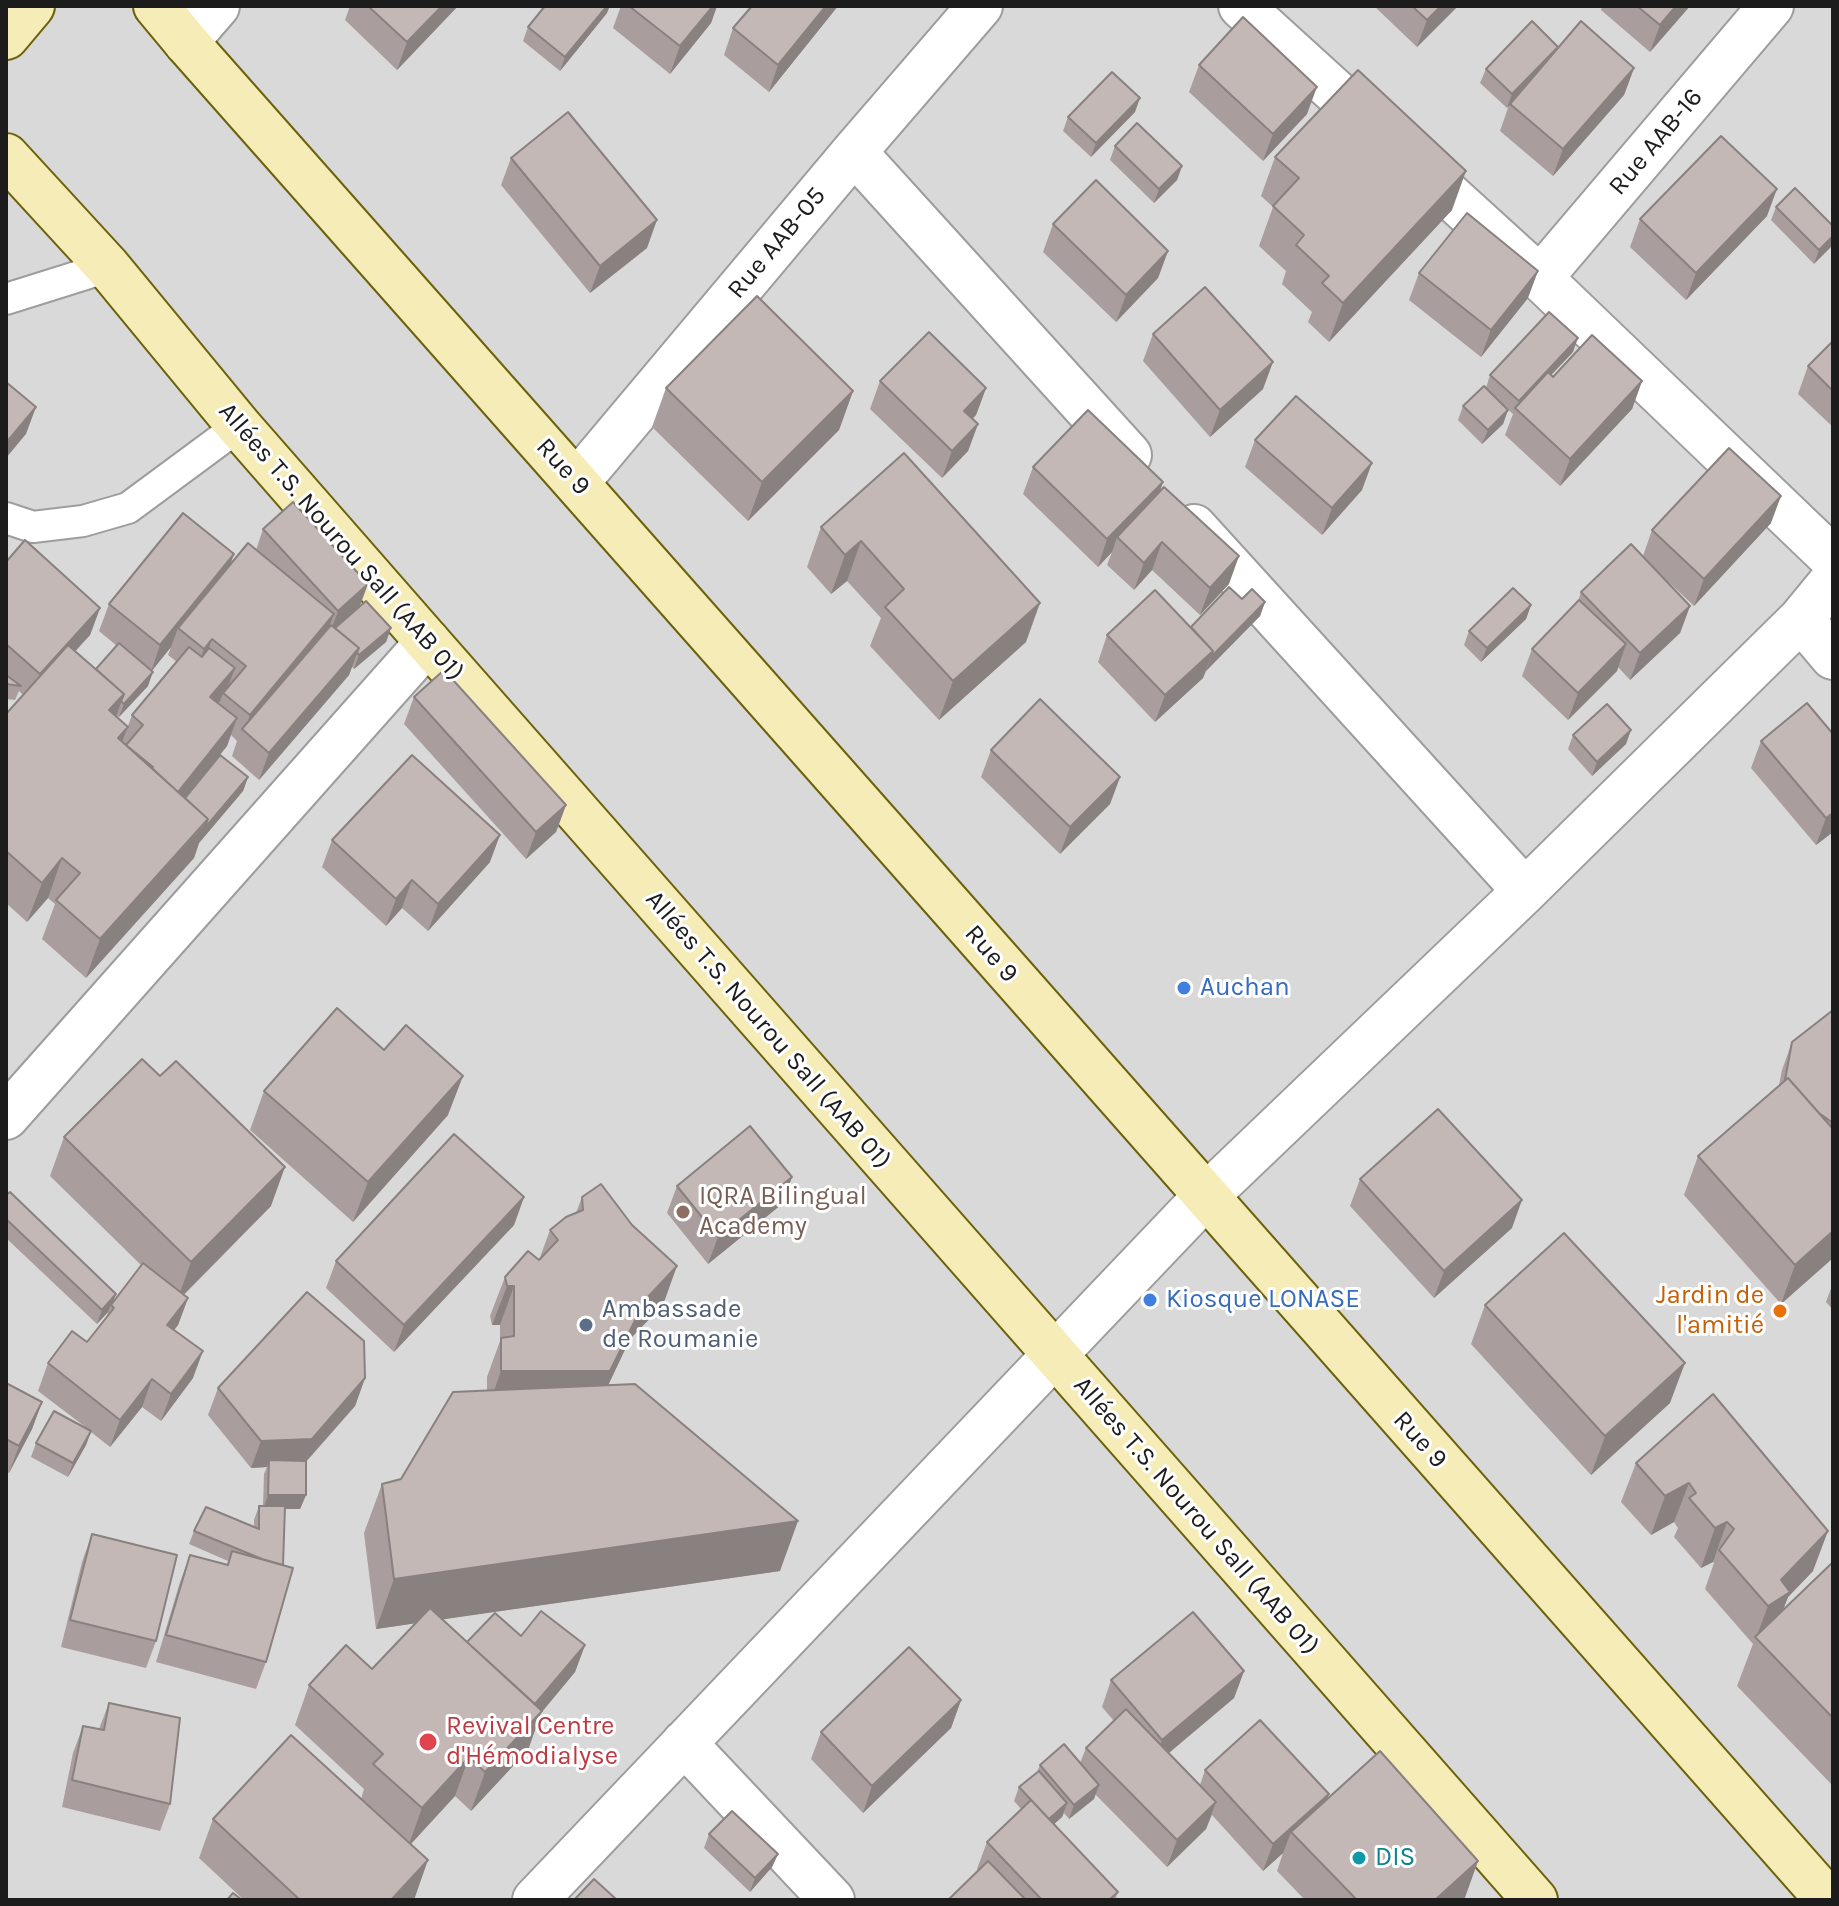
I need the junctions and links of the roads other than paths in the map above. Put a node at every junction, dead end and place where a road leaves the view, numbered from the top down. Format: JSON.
{"nodes":[{"id":1,"x":32,"y":6,"type":"edge"},
{"id":2,"x":156,"y":6,"type":"edge"},
{"id":3,"x":217,"y":6,"type":"edge"},
{"id":4,"x":980,"y":6,"type":"edge"},
{"id":5,"x":1241,"y":6,"type":"edge"},
{"id":6,"x":1771,"y":6,"type":"edge"},
{"id":7,"x":6,"y":37,"type":"edge"},
{"id":8,"x":186,"y":42,"type":"junction"},
{"id":9,"x":854,"y":152,"type":"junction"},
{"id":10,"x":6,"y":156,"type":"edge"},
{"id":11,"x":108,"y":267,"type":"junction"},
{"id":12,"x":1540,"y":278,"type":"junction"},
{"id":13,"x":6,"y":299,"type":"edge"},
{"id":14,"x":239,"y":426,"type":"junction"},
{"id":15,"x":577,"y":482,"type":"junction"},
{"id":16,"x":6,"y":518,"type":"edge"},
{"id":17,"x":1833,"y":559,"type":"edge"},
{"id":18,"x":1833,"y":580,"type":"edge"},
{"id":19,"x":1801,"y":619,"type":"junction"},
{"id":20,"x":428,"y":642,"type":"junction"},
{"id":21,"x":1833,"y":657,"type":"edge"},
{"id":22,"x":1525,"y":891,"type":"junction"},
{"id":23,"x":6,"y":1117,"type":"edge"},
{"id":24,"x":1205,"y":1197,"type":"junction"},
{"id":25,"x":1054,"y":1355,"type":"junction"},
{"id":26,"x":684,"y":1743,"type":"junction"},
{"id":27,"x":535,"y":1900,"type":"edge"},
{"id":28,"x":832,"y":1900,"type":"edge"},
{"id":29,"x":1535,"y":1900,"type":"edge"},
{"id":30,"x":1828,"y":1900,"type":"edge"}],
"edges":[{"from":1,"to":7,"type":"street"},
{"from":2,"to":8,"type":"street","name":"Rue 9"},
{"from":3,"to":8,"type":"street"},
{"from":4,"to":9,"type":"street","name":"Rue AAB-05"},
{"from":5,"to":12,"type":"street"},
{"from":6,"to":12,"type":"street","name":"Rue AAB-16"},
{"from":8,"to":15,"type":"street","name":"Rue 9"},
{"from":9,"to":15,"type":"street","name":"Rue AAB-05"},
{"from":9,"to":22,"type":"street"},
{"from":10,"to":11,"type":"street","name":"Allées T.S. Nourou Sall (AAB 01)"},
{"from":11,"to":13,"type":"lane"},
{"from":11,"to":14,"type":"street","name":"Allées T.S. Nourou Sall (AAB 01)"},
{"from":12,"to":17,"type":"street"},
{"from":14,"to":16,"type":"lane"},
{"from":14,"to":20,"type":"street","name":"Allées T.S. Nourou Sall (AAB 01)"},
{"from":15,"to":24,"type":"street","name":"Rue 9"},
{"from":18,"to":19,"type":"street"},
{"from":19,"to":21,"type":"street"},
{"from":19,"to":22,"type":"street"},
{"from":20,"to":23,"type":"street"},
{"from":20,"to":25,"type":"street","name":"Allées T.S. Nourou Sall (AAB 01)"},
{"from":22,"to":24,"type":"street"},
{"from":24,"to":25,"type":"street"},
{"from":24,"to":30,"type":"street","name":"Rue 9"},
{"from":25,"to":26,"type":"street"},
{"from":25,"to":29,"type":"street","name":"Allées T.S. Nourou Sall (AAB 01)"},
{"from":26,"to":27,"type":"street"},
{"from":26,"to":28,"type":"street"}]}
